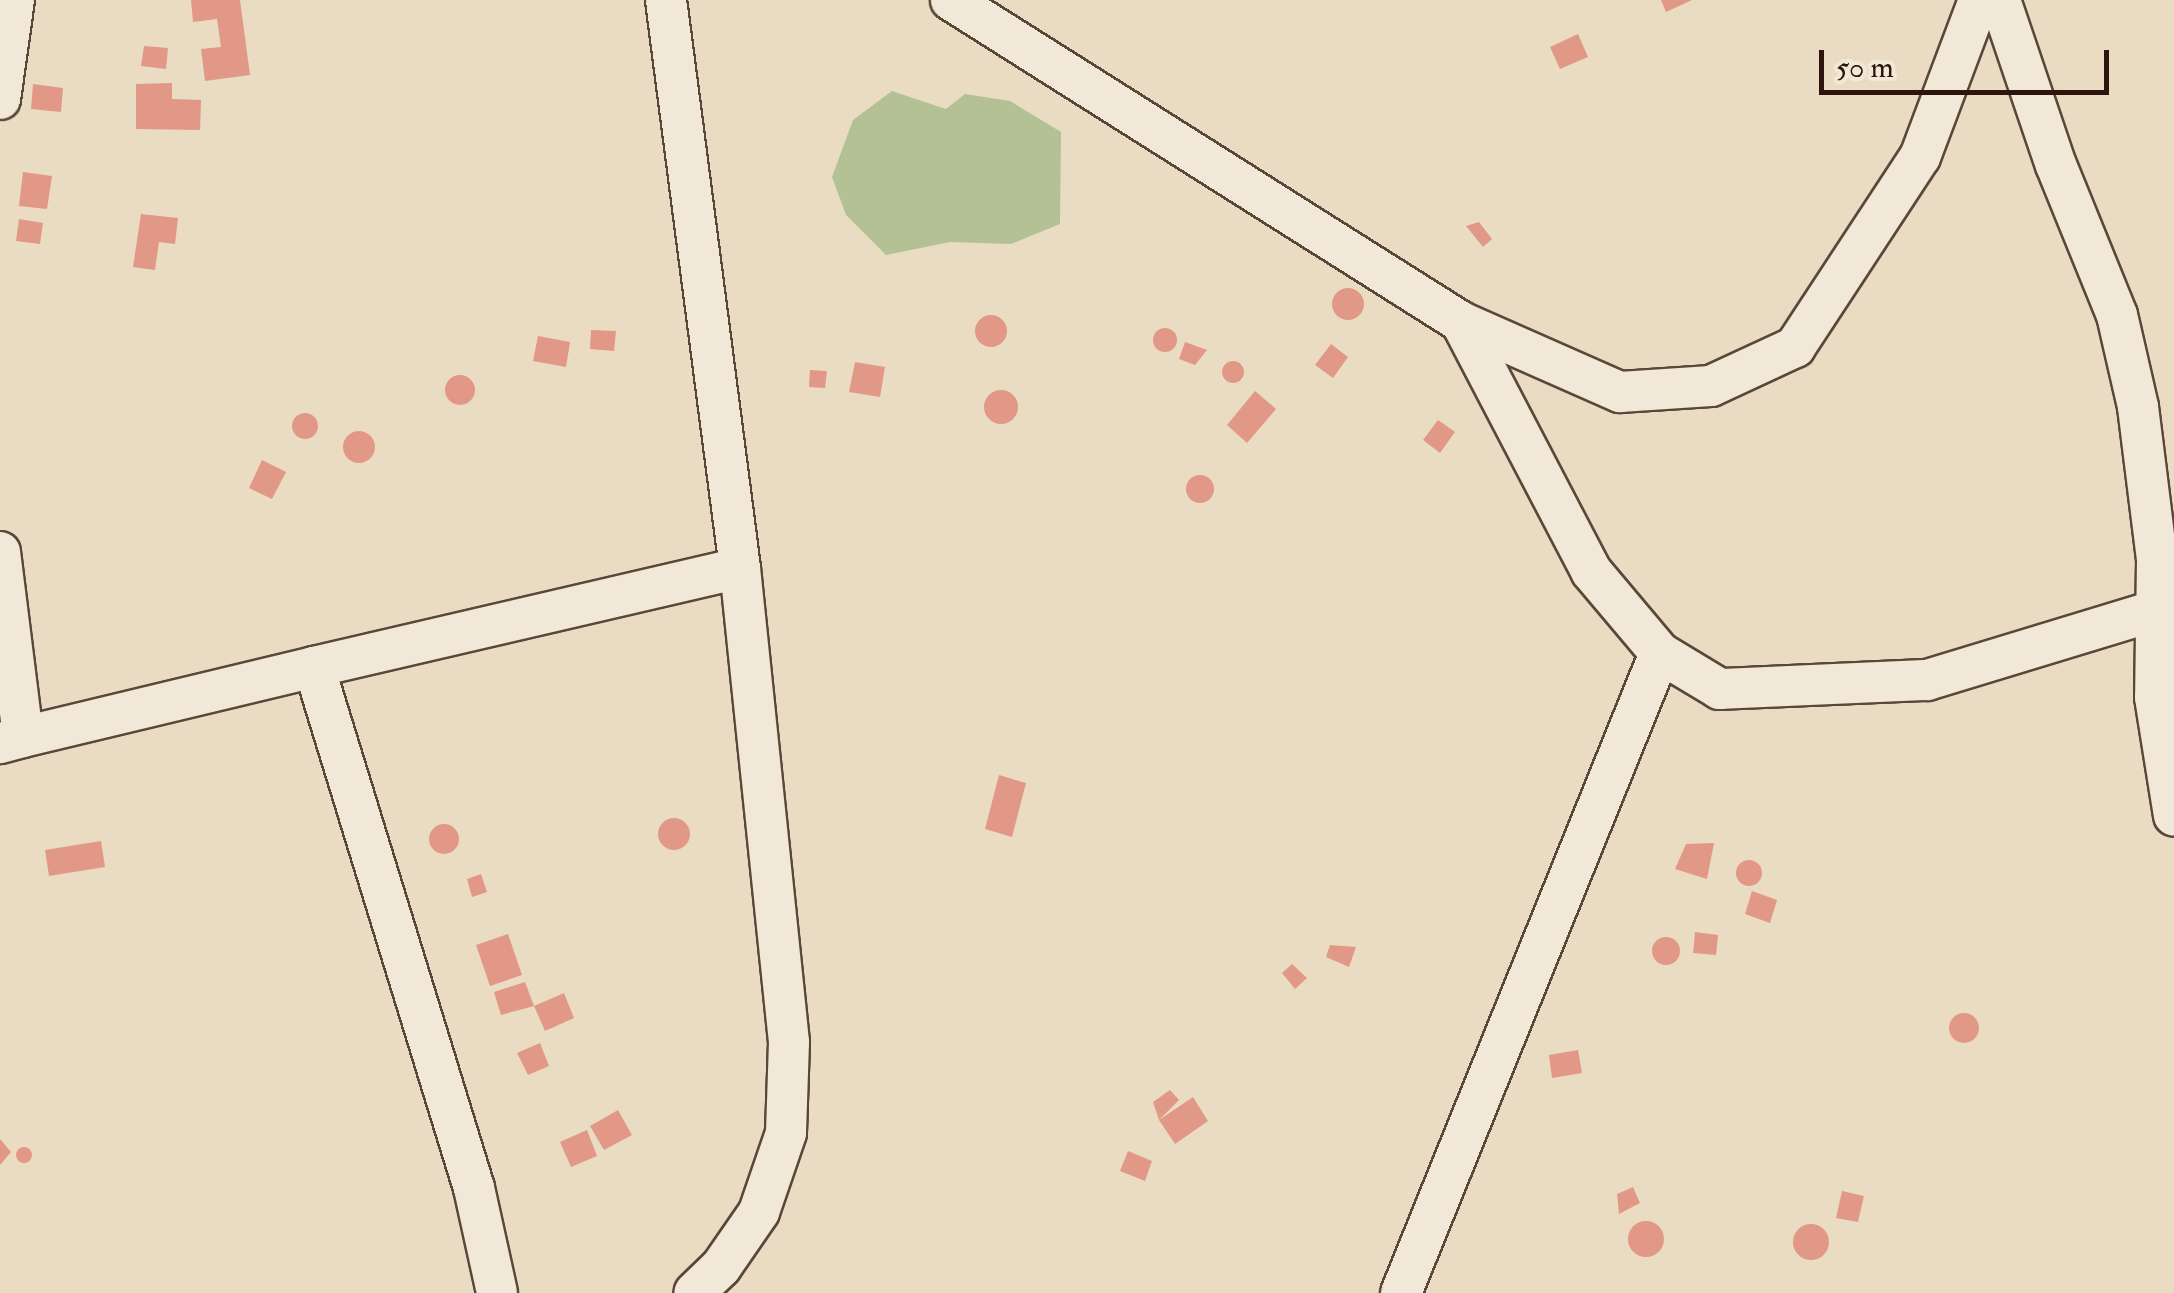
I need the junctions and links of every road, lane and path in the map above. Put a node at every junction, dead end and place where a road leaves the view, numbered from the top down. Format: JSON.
{"nodes":[{"id":1,"x":14,"y":0,"type":"edge"},
{"id":2,"x":666,"y":0,"type":"edge"},
{"id":3,"x":951,"y":0,"type":"edge"},
{"id":4,"x":1979,"y":0,"type":"edge"},
{"id":5,"x":2000,"y":0,"type":"edge"},
{"id":6,"x":0,"y":99,"type":"edge"},
{"id":7,"x":1461,"y":322,"type":"junction"},
{"id":8,"x":0,"y":552,"type":"edge"},
{"id":9,"x":740,"y":568,"type":"junction"},
{"id":10,"x":2166,"y":606,"type":"edge"},
{"id":11,"x":1660,"y":653,"type":"junction"},
{"id":12,"x":314,"y":668,"type":"junction"},
{"id":13,"x":12,"y":740,"type":"edge"},
{"id":14,"x":2174,"y":815,"type":"edge"},
{"id":15,"x":497,"y":1293,"type":"edge"},
{"id":16,"x":694,"y":1293,"type":"edge"},
{"id":17,"x":1400,"y":1293,"type":"edge"}],
"edges":[{"from":1,"to":6,"type":"street"},
{"from":2,"to":9,"type":"street"},
{"from":3,"to":7,"type":"street"},
{"from":4,"to":7,"type":"street"},
{"from":5,"to":10,"type":"street"},
{"from":7,"to":11,"type":"street"},
{"from":8,"to":13,"type":"street"},
{"from":9,"to":12,"type":"street"},
{"from":9,"to":16,"type":"street"},
{"from":10,"to":11,"type":"street"},
{"from":10,"to":14,"type":"street"},
{"from":11,"to":17,"type":"street"},
{"from":12,"to":13,"type":"street"},
{"from":12,"to":15,"type":"street"}]}
